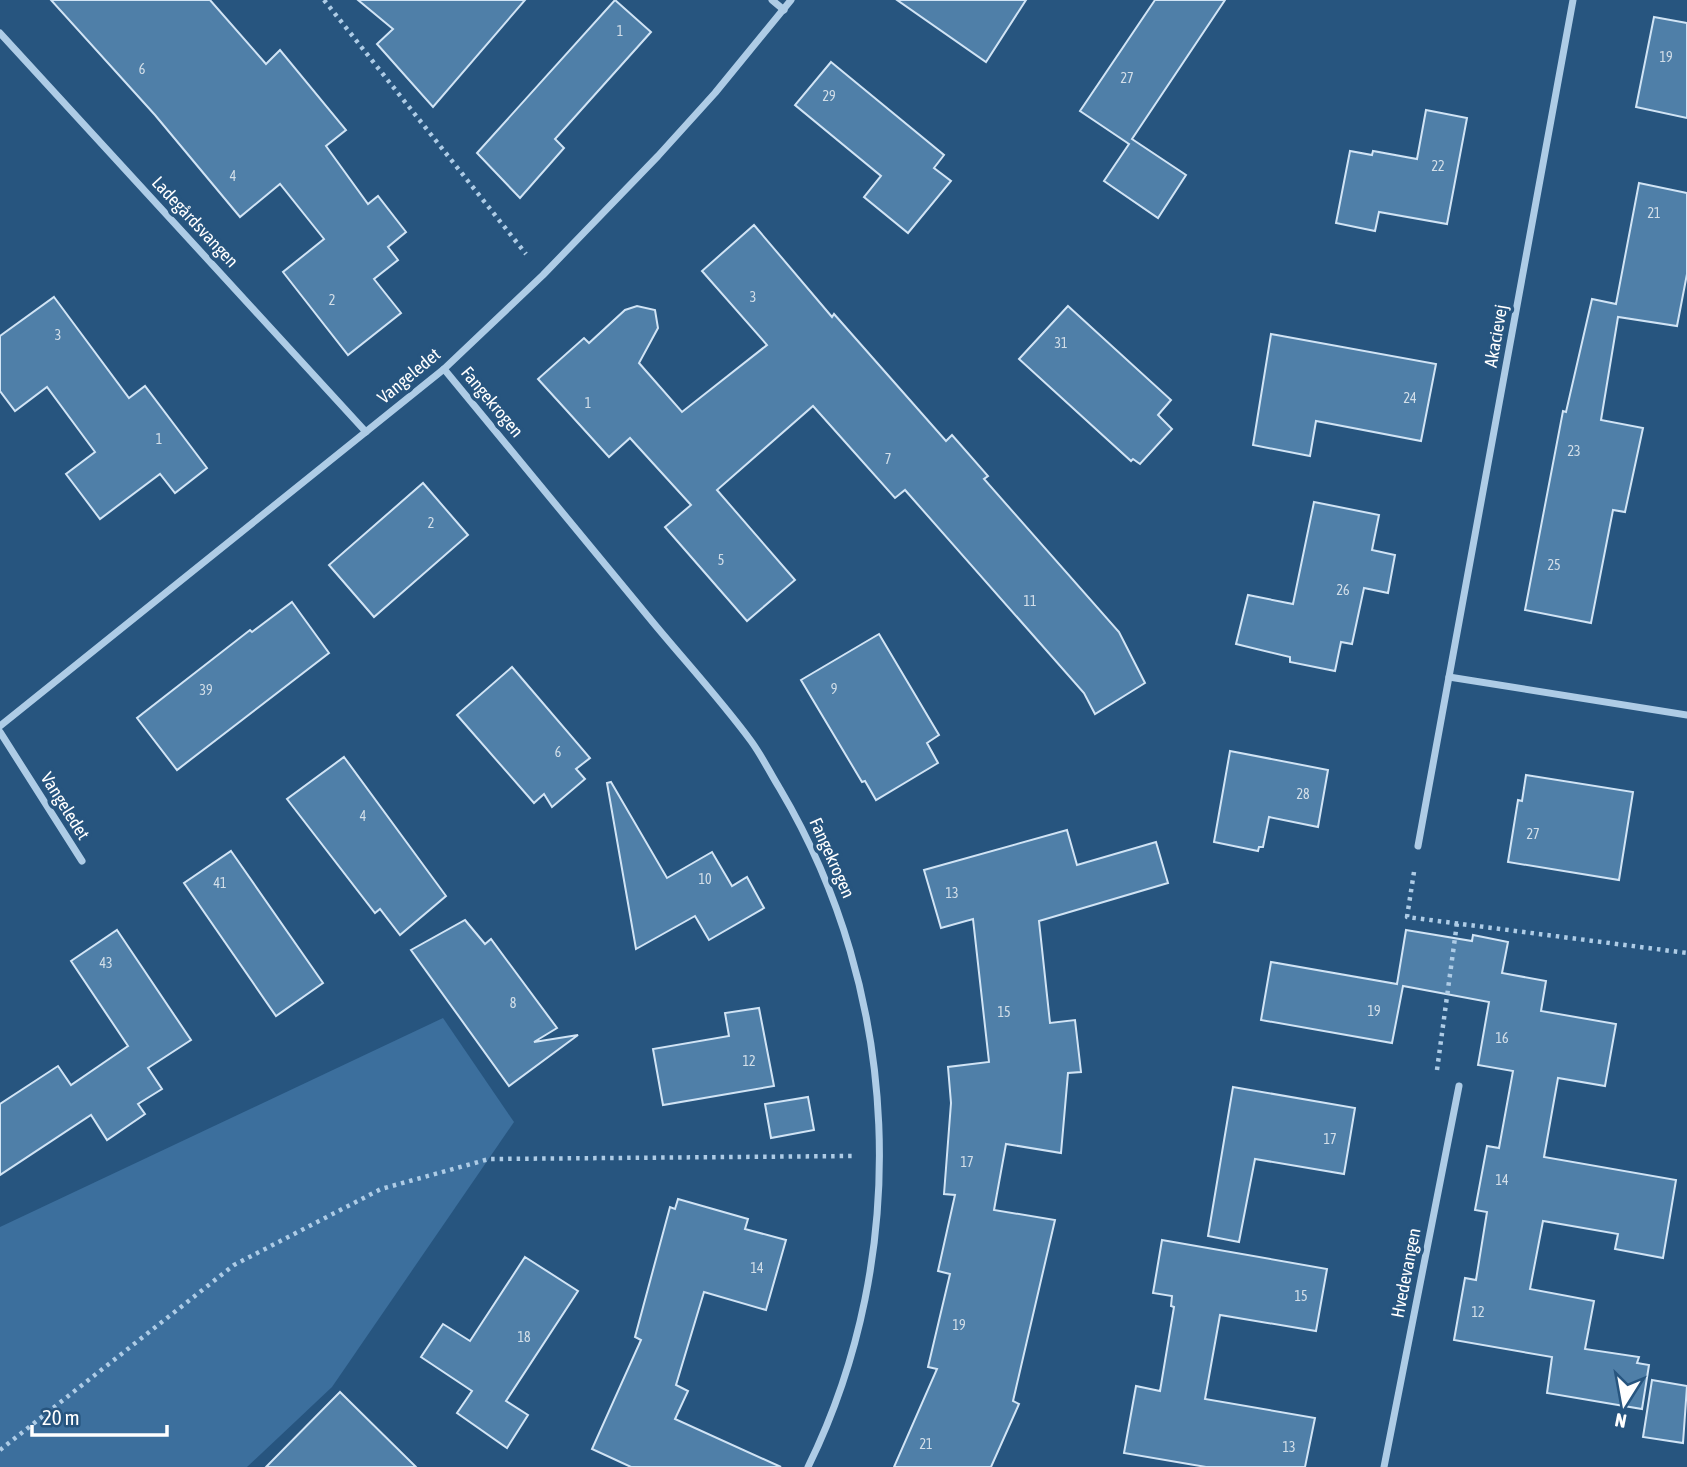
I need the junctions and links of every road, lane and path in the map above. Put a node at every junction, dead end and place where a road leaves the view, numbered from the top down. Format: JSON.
{"nodes":[{"id":1,"x":324,"y":0,"type":"edge"},
{"id":2,"x":772,"y":0,"type":"edge"},
{"id":3,"x":792,"y":0,"type":"edge"},
{"id":4,"x":1573,"y":0,"type":"edge"},
{"id":5,"x":784,"y":10,"type":"junction"},
{"id":6,"x":0,"y":33,"type":"edge"},
{"id":7,"x":543,"y":275,"type":"junction"},
{"id":8,"x":444,"y":369,"type":"junction"},
{"id":9,"x":366,"y":432,"type":"junction"},
{"id":10,"x":1449,"y":677,"type":"junction"},
{"id":11,"x":1687,"y":715,"type":"edge"},
{"id":12,"x":0,"y":726,"type":"edge"},
{"id":13,"x":0,"y":732,"type":"edge"},
{"id":14,"x":1418,"y":846,"type":"joint"},
{"id":15,"x":82,"y":861,"type":"dead end"},
{"id":16,"x":1457,"y":923,"type":"junction"},
{"id":17,"x":1687,"y":953,"type":"edge"},
{"id":18,"x":1459,"y":1086,"type":"joint"},
{"id":19,"x":881,"y":1156,"type":"junction"},
{"id":20,"x":1,"y":1447,"type":"edge"},
{"id":21,"x":808,"y":1467,"type":"edge"},
{"id":22,"x":1384,"y":1467,"type":"edge"}],
"edges":[{"from":1,"to":7,"type":"path"},
{"from":2,"to":5,"type":"street"},
{"from":3,"to":5,"type":"street","name":"Vangeledet"},
{"from":4,"to":10,"type":"street","name":"Akacievej"},
{"from":5,"to":7,"type":"street","name":"Vangeledet"},
{"from":6,"to":9,"type":"street","name":"Ladegårdsvangen"},
{"from":7,"to":8,"type":"street","name":"Vangeledet"},
{"from":8,"to":9,"type":"street","name":"Vangeledet"},
{"from":8,"to":19,"type":"street","name":"Fangekrogen"},
{"from":9,"to":12,"type":"street","name":"Vangeledet"},
{"from":10,"to":11,"type":"street"},
{"from":10,"to":14,"type":"street","name":"Akacievej"},
{"from":13,"to":15,"type":"street","name":"Vangeledet"},
{"from":14,"to":16,"type":"path"},
{"from":16,"to":17,"type":"path"},
{"from":16,"to":18,"type":"path"},
{"from":18,"to":22,"type":"street","name":"Hvedevangen"},
{"from":19,"to":20,"type":"path"},
{"from":19,"to":21,"type":"street","name":"Fangekrogen"}]}
